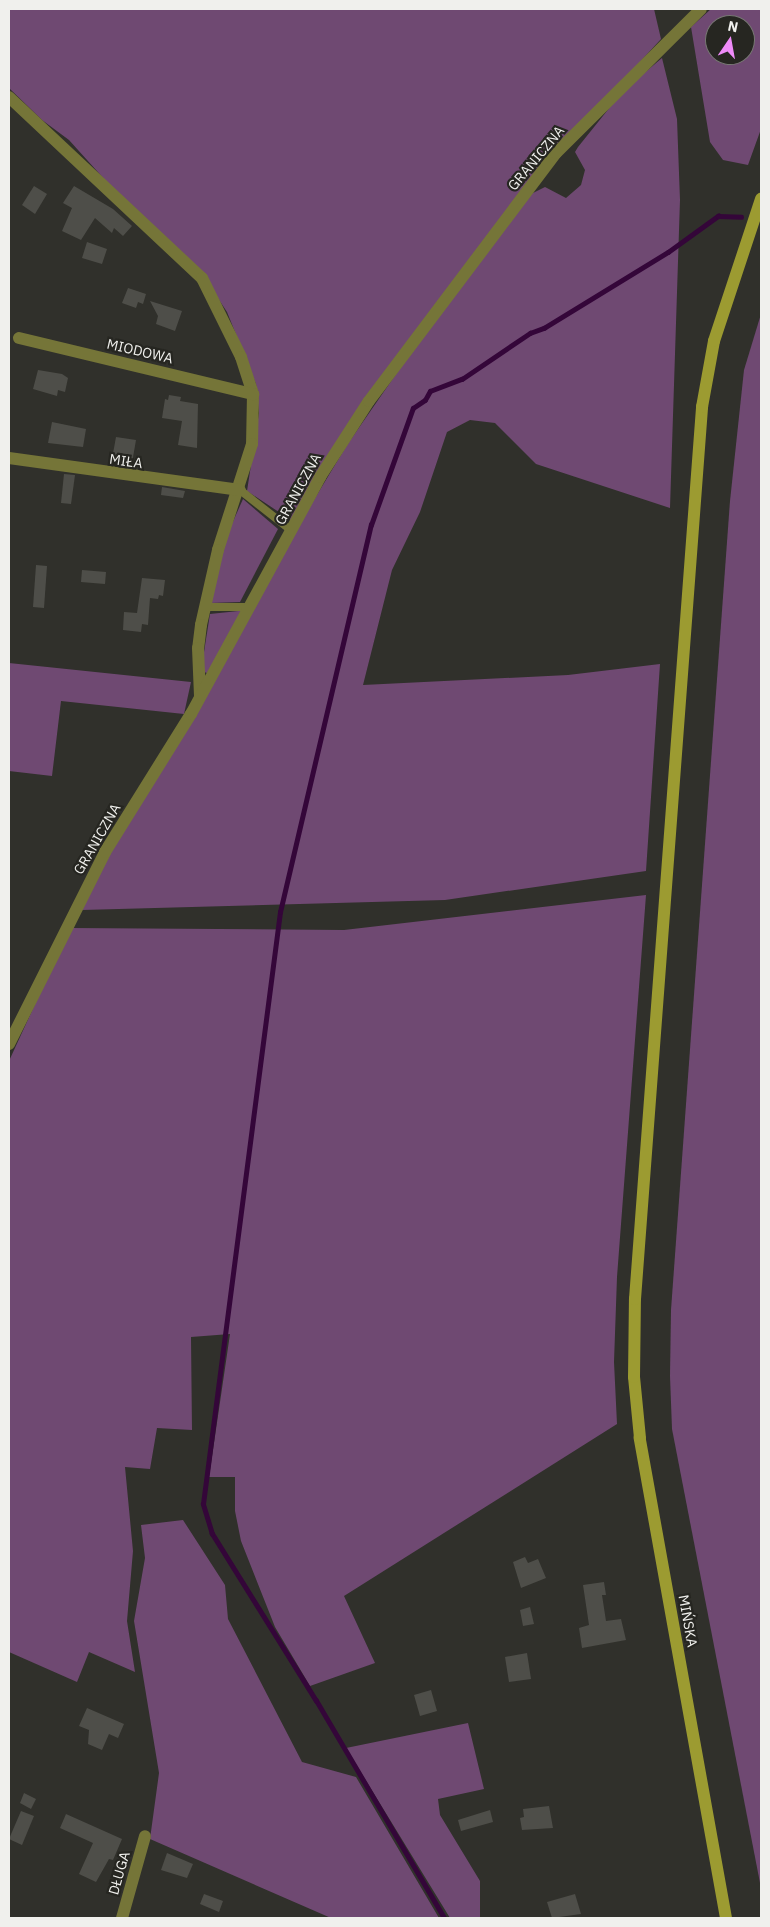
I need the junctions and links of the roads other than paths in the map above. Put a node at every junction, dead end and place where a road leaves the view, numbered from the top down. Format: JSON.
{"nodes":[{"id":1,"x":701,"y":9,"type":"edge"},
{"id":2,"x":9,"y":97,"type":"edge"},
{"id":3,"x":761,"y":199,"type":"edge"},
{"id":4,"x":19,"y":338,"type":"dead end"},
{"id":5,"x":253,"y":394,"type":"junction"},
{"id":6,"x":9,"y":458,"type":"edge"},
{"id":7,"x":240,"y":490,"type":"junction"},
{"id":8,"x":292,"y":531,"type":"junction"},
{"id":9,"x":252,"y":606,"type":"junction"},
{"id":10,"x":205,"y":607,"type":"junction"},
{"id":11,"x":200,"y":696,"type":"junction"},
{"id":12,"x":14,"y":1019,"type":"edge"},
{"id":13,"x":9,"y":1044,"type":"edge"},
{"id":14,"x":145,"y":1836,"type":"dead end"},
{"id":15,"x":122,"y":1918,"type":"edge"},
{"id":16,"x":726,"y":1918,"type":"edge"}],
"edges":[{"from":1,"to":8,"type":"street","name":"GRANICZNA"},
{"from":2,"to":5,"type":"street"},
{"from":3,"to":16,"type":"main road","name":"MIŃSKA"},
{"from":4,"to":5,"type":"street","name":"MIODOWA"},
{"from":5,"to":7,"type":"street"},
{"from":6,"to":7,"type":"street","name":"MIŁA"},
{"from":7,"to":8,"type":"lane"},
{"from":7,"to":10,"type":"street"},
{"from":8,"to":9,"type":"street","name":"GRANICZNA"},
{"from":9,"to":10,"type":"lane"},
{"from":9,"to":11,"type":"street","name":"GRANICZNA"},
{"from":10,"to":11,"type":"street"},
{"from":11,"to":12,"type":"street","name":"GRANICZNA"},
{"from":12,"to":13,"type":"street","name":"GRANICZNA"},
{"from":14,"to":15,"type":"street","name":"DŁUGA"}]}
